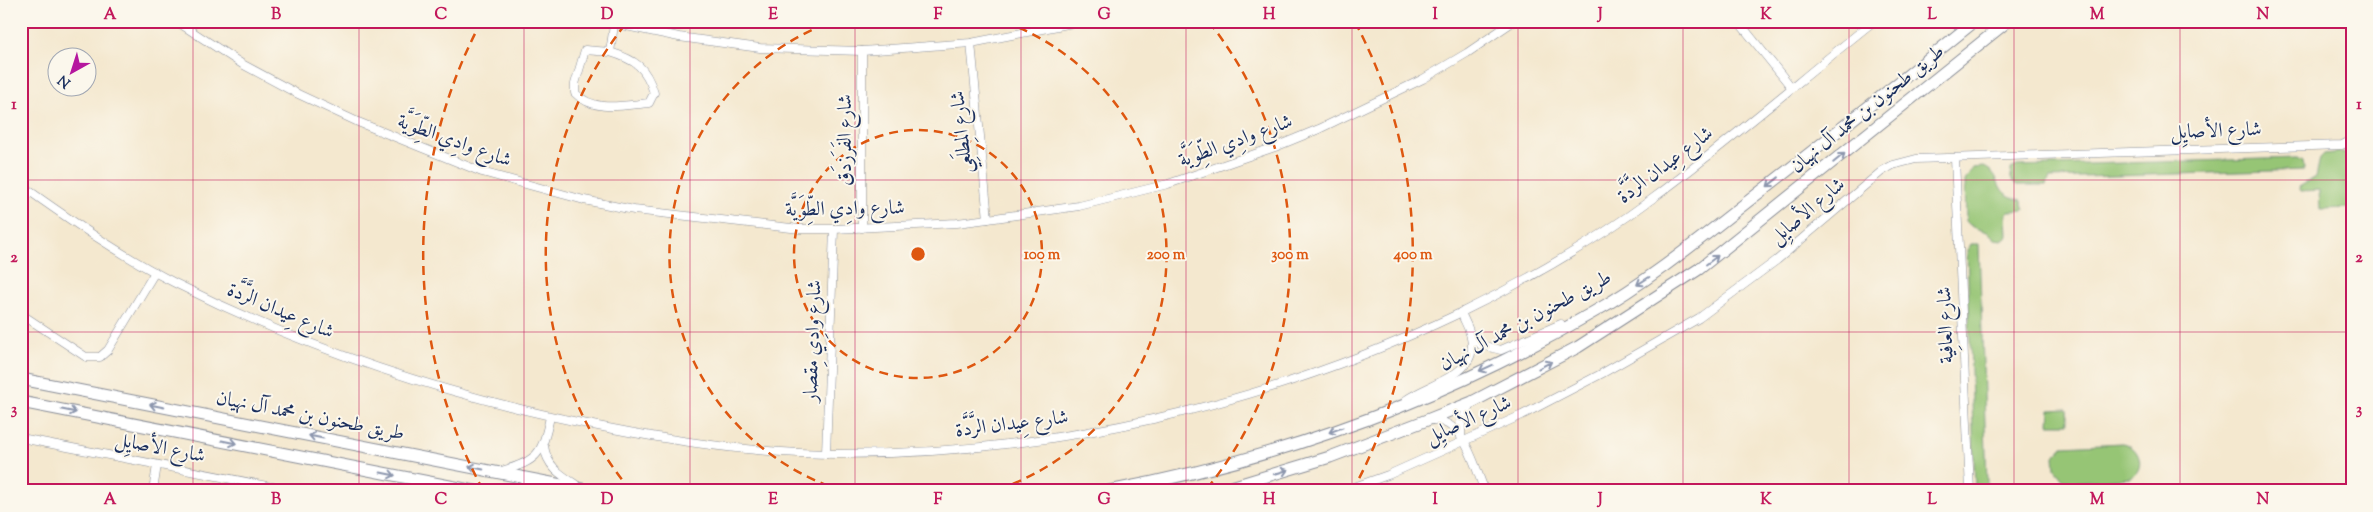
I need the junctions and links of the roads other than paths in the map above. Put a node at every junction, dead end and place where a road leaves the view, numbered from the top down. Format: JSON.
{"nodes":[{"id":1,"x":176,"y":21,"type":"edge"},
{"id":2,"x":1083,"y":21,"type":"edge"},
{"id":3,"x":1514,"y":21,"type":"edge"},
{"id":4,"x":1738,"y":21,"type":"edge"},
{"id":5,"x":1874,"y":21,"type":"edge"},
{"id":6,"x":1975,"y":21,"type":"edge"},
{"id":7,"x":2008,"y":21,"type":"edge"},
{"id":8,"x":608,"y":23,"type":"edge"},
{"id":9,"x":1068,"y":23,"type":"edge"},
{"id":10,"x":971,"y":43,"type":"junction"},
{"id":11,"x":862,"y":51,"type":"junction"},
{"id":12,"x":610,"y":52,"type":"junction"},
{"id":13,"x":1792,"y":88,"type":"junction"},
{"id":14,"x":2349,"y":145,"type":"edge"},
{"id":15,"x":1955,"y":159,"type":"junction"},
{"id":16,"x":21,"y":185,"type":"edge"},
{"id":17,"x":988,"y":219,"type":"junction"},
{"id":18,"x":862,"y":228,"type":"junction"},
{"id":19,"x":834,"y":229,"type":"junction"},
{"id":20,"x":155,"y":272,"type":"junction"},
{"id":21,"x":1461,"y":312,"type":"junction"},
{"id":22,"x":1593,"y":313,"type":"junction"},
{"id":23,"x":21,"y":314,"type":"edge"},
{"id":24,"x":1470,"y":334,"type":"junction"},
{"id":25,"x":21,"y":379,"type":"edge"},
{"id":26,"x":21,"y":402,"type":"edge"},
{"id":27,"x":1472,"y":402,"type":"junction"},
{"id":28,"x":1400,"y":407,"type":"junction"},
{"id":29,"x":550,"y":416,"type":"junction"},
{"id":30,"x":1427,"y":420,"type":"junction"},
{"id":31,"x":21,"y":438,"type":"edge"},
{"id":32,"x":1462,"y":439,"type":"junction"},
{"id":33,"x":544,"y":446,"type":"junction"},
{"id":34,"x":826,"y":454,"type":"junction"},
{"id":35,"x":157,"y":465,"type":"junction"},
{"id":36,"x":497,"y":472,"type":"junction"},
{"id":37,"x":588,"y":490,"type":"edge"},
{"id":38,"x":153,"y":491,"type":"edge"},
{"id":39,"x":293,"y":491,"type":"edge"},
{"id":40,"x":475,"y":491,"type":"edge"},
{"id":41,"x":1110,"y":491,"type":"edge"},
{"id":42,"x":1218,"y":491,"type":"edge"},
{"id":43,"x":1344,"y":491,"type":"edge"},
{"id":44,"x":1485,"y":491,"type":"edge"},
{"id":45,"x":1970,"y":491,"type":"edge"}],
"edges":[{"from":1,"to":19,"type":"street","name":"شارع وادِي الطِّوَيَّة"},
{"from":2,"to":9,"type":"street"},
{"from":3,"to":17,"type":"street","name":"شارع وادِي الطِّوَيَّة"},
{"from":4,"to":13,"type":"street"},
{"from":5,"to":13,"type":"street","name":"شارع عِيدان الرَّدَّة"},
{"from":6,"to":22,"type":"main road","name":"طريق طحنون بن محمد آل نهيان","one_way":true},
{"from":27,"to":7,"type":"main road","name":"طريق طحنون بن محمد آل نهيان","one_way":true},
{"from":8,"to":11,"type":"street"},
{"from":8,"to":12,"type":"street"},
{"from":9,"to":10,"type":"street"},
{"from":10,"to":11,"type":"street"},
{"from":10,"to":17,"type":"street","name":"شارع المِطلَعِي"},
{"from":11,"to":18,"type":"street","name":"شارع الفَرَزدَق"},
{"from":12,"to":12,"type":"street"},
{"from":13,"to":21,"type":"street","name":"شارع عِيدان الرَّدَّة"},
{"from":14,"to":15,"type":"street","name":"شارع الأصايِل"},
{"from":15,"to":32,"type":"street","name":"شارع الأصايِل"},
{"from":15,"to":45,"type":"street","name":"شارع العافِية"},
{"from":16,"to":20,"type":"street","name":"شارع عِيدان الرَّدَّة"},
{"from":17,"to":18,"type":"street","name":"شارع وادِي الطِّوَيَّة"},
{"from":18,"to":19,"type":"street","name":"شارع وادِي الطِّوَيَّة"},
{"from":19,"to":34,"type":"street","name":"شارع وادِي مِقصار"},
{"from":20,"to":23,"type":"street"},
{"from":20,"to":29,"type":"street","name":"شارع عِيدان الرَّدَّة"},
{"from":21,"to":24,"type":"street"},
{"from":21,"to":34,"type":"street","name":"شارع عِيدان الرَّدَّة"},
{"from":22,"to":24,"type":"street"},
{"from":22,"to":28,"type":"main road","name":"طريق طحنون بن محمد آل نهيان","one_way":true},
{"from":24,"to":28,"type":"street"},
{"from":36,"to":25,"type":"main road","name":"طريق طحنون بن محمد آل نهيان","one_way":true},
{"from":26,"to":40,"type":"main road","one_way":true},
{"from":27,"to":30,"type":"main road","name":"طريق طحنون بن محمد آل نهيان"},
{"from":27,"to":32,"type":"street"},
{"from":28,"to":41,"type":"main road","name":"طريق طحنون بن محمد آل نهيان","one_way":true},
{"from":29,"to":33,"type":"street"},
{"from":29,"to":34,"type":"street","name":"شارع عِيدان الرَّدَّة"},
{"from":30,"to":32,"type":"street"},
{"from":42,"to":30,"type":"main road","name":"طريق طحنون بن محمد آل نهيان","one_way":true},
{"from":31,"to":35,"type":"street","name":"شارع الأصايِل"},
{"from":32,"to":43,"type":"street","name":"شارع الأصايِل"},
{"from":32,"to":44,"type":"street"},
{"from":33,"to":36,"type":"street"},
{"from":33,"to":37,"type":"street"},
{"from":35,"to":38,"type":"street"},
{"from":35,"to":39,"type":"street","name":"شارع الأصايِل"},
{"from":36,"to":37,"type":"main road","name":"طريق طحنون بن محمد آل نهيان"}]}
